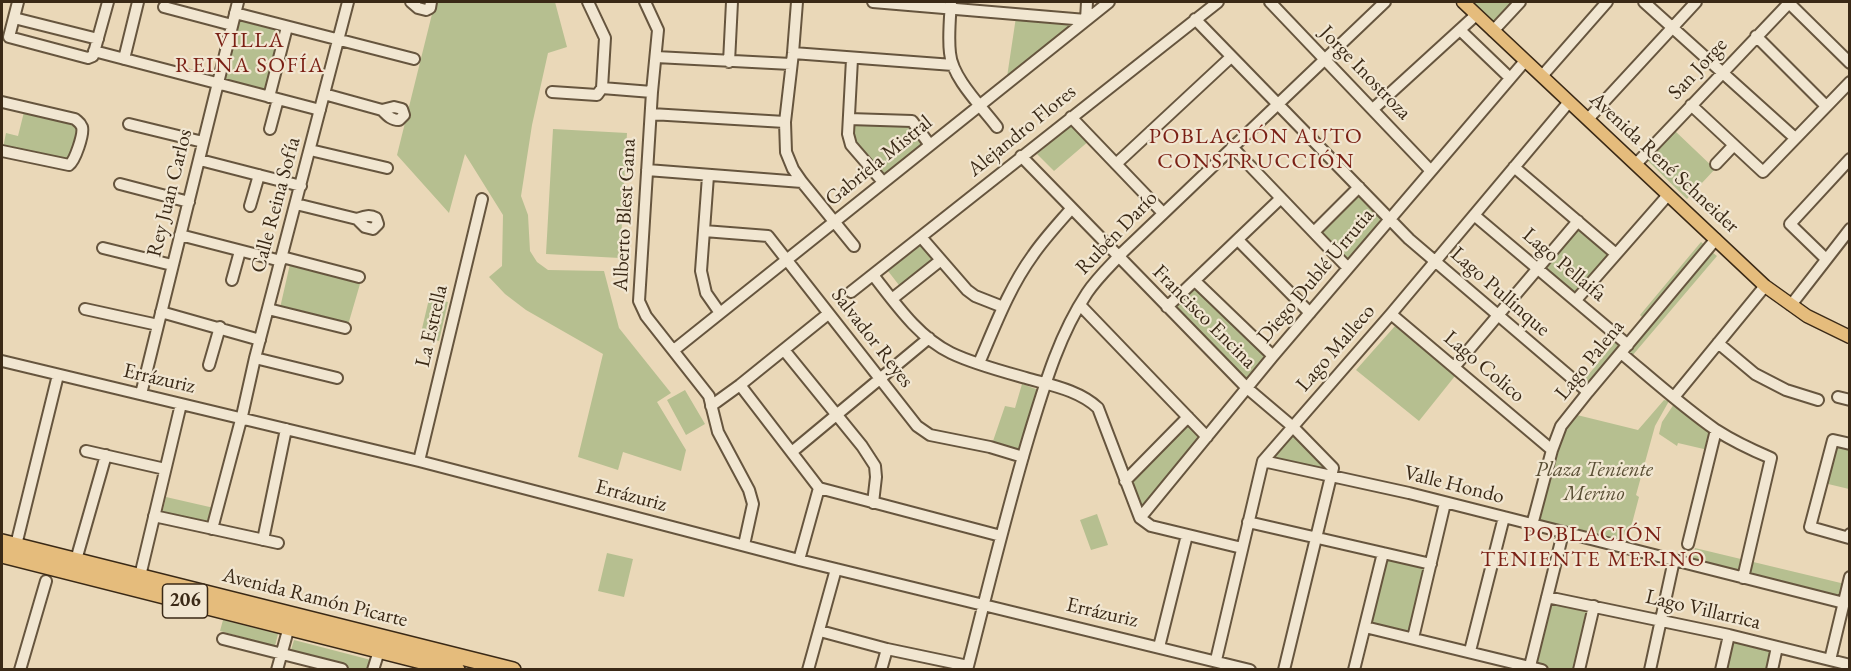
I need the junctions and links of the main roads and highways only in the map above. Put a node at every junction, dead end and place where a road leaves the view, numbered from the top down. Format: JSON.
{"nodes":[{"id":1,"x":1463,"y":2,"type":"edge"},
{"id":2,"x":1850,"y":337,"type":"edge"},
{"id":3,"x":12,"y":548,"type":"edge"},
{"id":4,"x":2,"y":555,"type":"edge"},
{"id":5,"x":290,"y":620,"type":"junction"},
{"id":6,"x":402,"y":641,"type":"junction"},
{"id":7,"x":379,"y":651,"type":"junction"},
{"id":8,"x":436,"y":667,"type":"edge"},
{"id":9,"x":457,"y":669,"type":"edge"},
{"id":10,"x":513,"y":669,"type":"edge"}],
"edges":[{"from":1,"to":2,"type":"main road","name":"Avenida René Schneider"},
{"from":3,"to":4,"type":"highway","name":"Avenida Ramón Picarte","number":"206"},
{"from":3,"to":5,"type":"highway","name":"Avenida Ramón Picarte","number":"206"},
{"from":3,"to":5,"type":"highway","name":"Avenida Ramón Picarte","number":"206"},
{"from":5,"to":6,"type":"highway","name":"Avenida Ramón Picarte","number":"206"},
{"from":5,"to":7,"type":"highway","name":"Avenida Ramón Picarte","number":"206"},
{"from":6,"to":7,"type":"highway"},
{"from":6,"to":10,"type":"highway","name":"Avenida Ramón Picarte","number":"206"},
{"from":7,"to":8,"type":"highway","name":"Avenida Ramón Picarte","number":"206"},
{"from":8,"to":9,"type":"highway","name":"Avenida Ramón Picarte","number":"206"}]}
